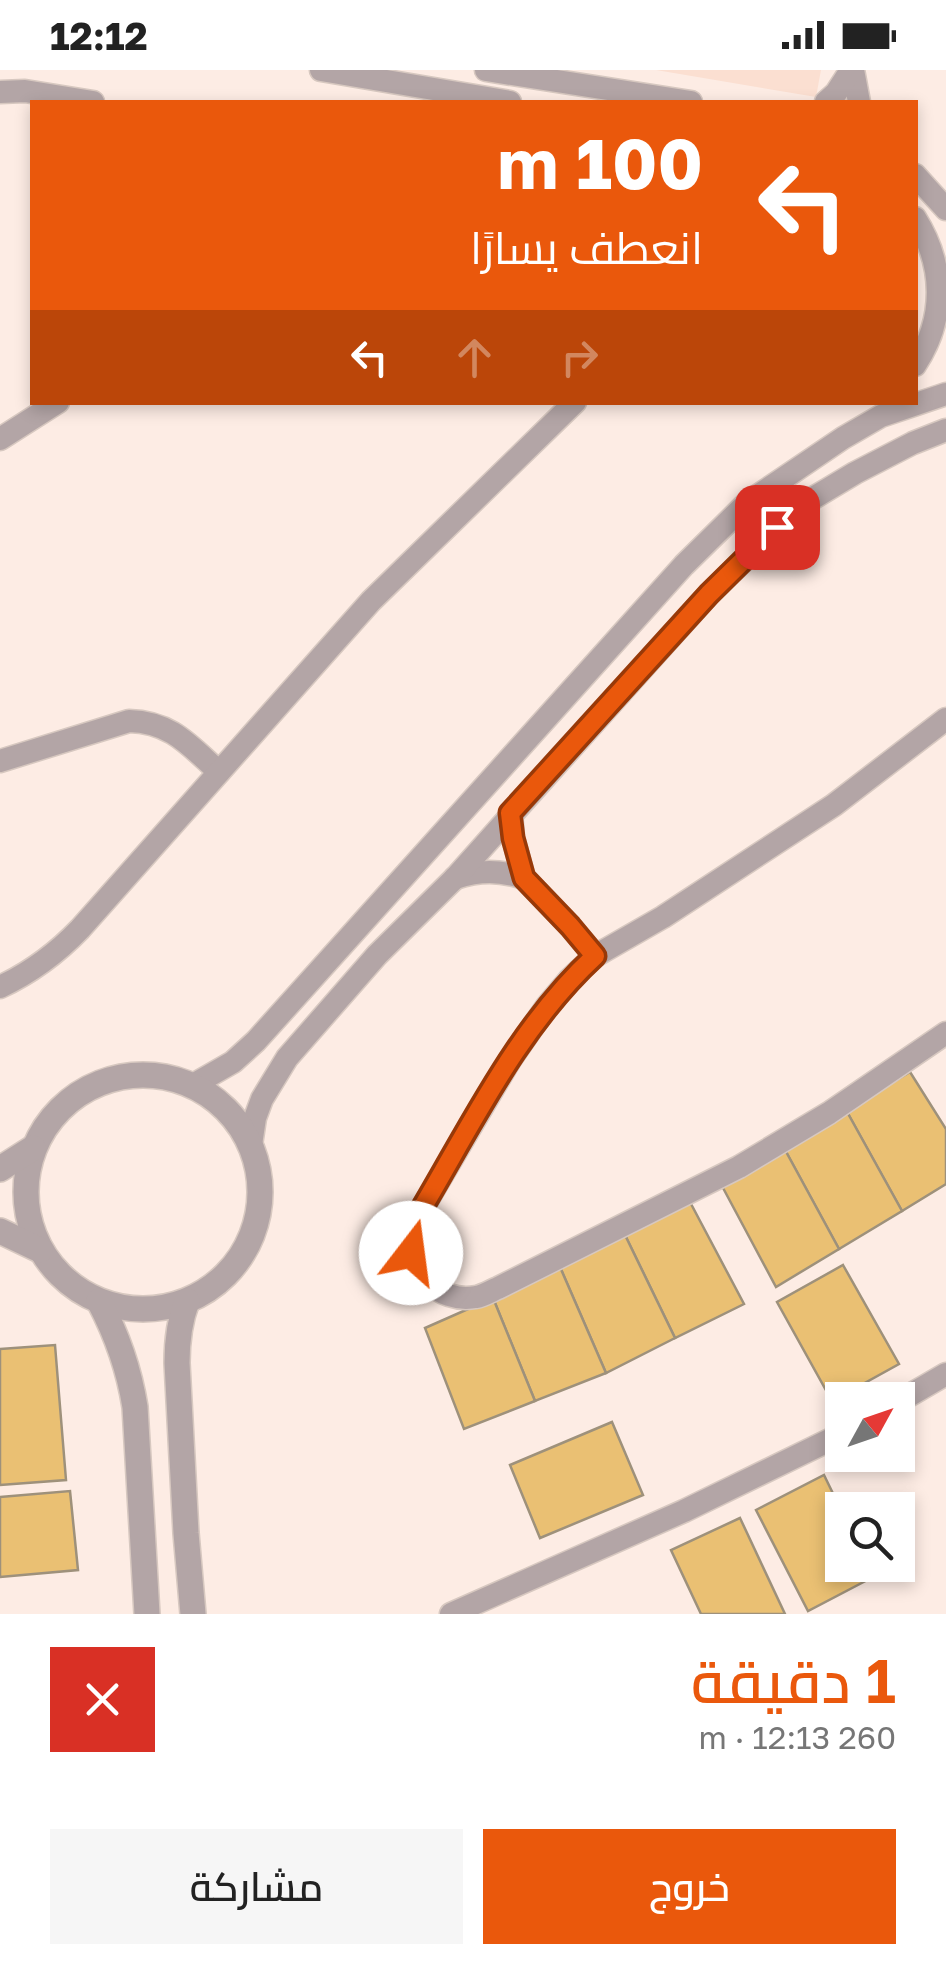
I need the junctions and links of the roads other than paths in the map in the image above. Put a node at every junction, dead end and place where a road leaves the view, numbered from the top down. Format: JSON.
{"nodes":[{"id":1,"x":321,"y":70,"type":"edge"},
{"id":2,"x":486,"y":70,"type":"edge"},
{"id":3,"x":852,"y":70,"type":"edge"},
{"id":4,"x":0,"y":92,"type":"edge"},
{"id":5,"x":81,"y":100,"type":"edge"},
{"id":6,"x":498,"y":100,"type":"edge"},
{"id":7,"x":678,"y":100,"type":"edge"},
{"id":8,"x":828,"y":100,"type":"edge"},
{"id":9,"x":859,"y":100,"type":"edge"},
{"id":10,"x":918,"y":178,"type":"edge"},
{"id":11,"x":946,"y":208,"type":"edge"},
{"id":12,"x":918,"y":223,"type":"edge"},
{"id":13,"x":918,"y":360,"type":"edge"},
{"id":14,"x":946,"y":394,"type":"edge"},
{"id":15,"x":918,"y":401,"type":"edge"},
{"id":16,"x":53,"y":405,"type":"edge"},
{"id":17,"x":572,"y":405,"type":"edge"},
{"id":18,"x":885,"y":409,"type":"edge"},
{"id":19,"x":946,"y":430,"type":"edge"},
{"id":20,"x":0,"y":439,"type":"edge"},
{"id":21,"x":946,"y":719,"type":"edge"},
{"id":22,"x":0,"y":760,"type":"edge"},
{"id":23,"x":219,"y":772,"type":"junction"},
{"id":24,"x":510,"y":813,"type":"junction"},
{"id":25,"x":455,"y":878,"type":"junction"},
{"id":26,"x":524,"y":878,"type":"junction"},
{"id":27,"x":595,"y":956,"type":"junction"},
{"id":28,"x":0,"y":986,"type":"edge"},
{"id":29,"x":946,"y":1034,"type":"edge"},
{"id":30,"x":193,"y":1085,"type":"junction"},
{"id":31,"x":251,"y":1145,"type":"junction"},
{"id":32,"x":33,"y":1148,"type":"junction"},
{"id":33,"x":0,"y":1169,"type":"edge"},
{"id":34,"x":0,"y":1231,"type":"edge"},
{"id":35,"x":40,"y":1250,"type":"junction"},
{"id":36,"x":100,"y":1301,"type":"junction"},
{"id":37,"x":187,"y":1302,"type":"junction"},
{"id":38,"x":946,"y":1374,"type":"edge"},
{"id":39,"x":915,"y":1392,"type":"edge"},
{"id":40,"x":825,"y":1442,"type":"edge"},
{"id":41,"x":460,"y":1612,"type":"edge"},
{"id":42,"x":147,"y":1614,"type":"edge"},
{"id":43,"x":193,"y":1614,"type":"edge"}],
"edges":[{"from":1,"to":6,"type":"street"},
{"from":2,"to":7,"type":"street"},
{"from":3,"to":8,"type":"street"},
{"from":3,"to":9,"type":"street"},
{"from":4,"to":5,"type":"street"},
{"from":10,"to":11,"type":"street"},
{"from":12,"to":13,"type":"street"},
{"from":14,"to":15,"type":"street"},
{"from":16,"to":20,"type":"street"},
{"from":17,"to":23,"type":"street"},
{"from":18,"to":30,"type":"street"},
{"from":19,"to":24,"type":"street"},
{"from":21,"to":27,"type":"street"},
{"from":22,"to":23,"type":"street"},
{"from":23,"to":28,"type":"street"},
{"from":24,"to":25,"type":"street"},
{"from":24,"to":26,"type":"street"},
{"from":25,"to":26,"type":"street"},
{"from":25,"to":31,"type":"street"},
{"from":26,"to":27,"type":"street"},
{"from":27,"to":29,"type":"street"},
{"from":30,"to":31,"type":"street"},
{"from":30,"to":32,"type":"street"},
{"from":31,"to":37,"type":"street"},
{"from":32,"to":33,"type":"street"},
{"from":32,"to":35,"type":"street"},
{"from":34,"to":35,"type":"street"},
{"from":35,"to":36,"type":"street"},
{"from":36,"to":37,"type":"street"},
{"from":36,"to":42,"type":"street"},
{"from":37,"to":43,"type":"street"},
{"from":38,"to":39,"type":"street"},
{"from":40,"to":41,"type":"street"}]}
